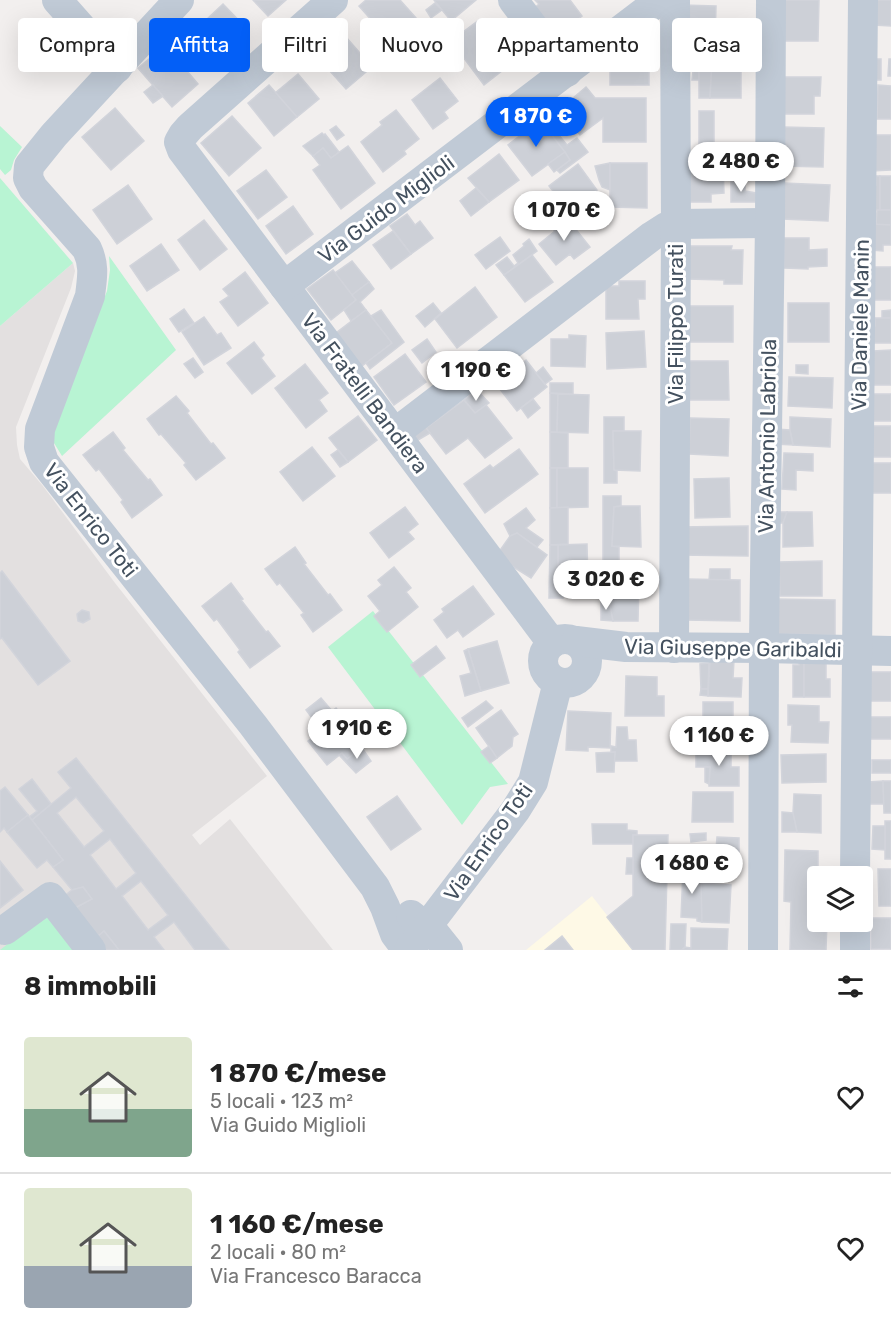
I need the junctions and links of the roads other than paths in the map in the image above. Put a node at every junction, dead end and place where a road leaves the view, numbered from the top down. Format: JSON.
{"nodes":[{"id":1,"x":57,"y":0,"type":"edge"},
{"id":2,"x":179,"y":0,"type":"edge"},
{"id":3,"x":333,"y":0,"type":"edge"},
{"id":4,"x":513,"y":0,"type":"edge"},
{"id":5,"x":660,"y":0,"type":"edge"},
{"id":6,"x":675,"y":0,"type":"edge"},
{"id":7,"x":771,"y":0,"type":"edge"},
{"id":8,"x":863,"y":0,"type":"edge"},
{"id":9,"x":73,"y":18,"type":"edge"},
{"id":10,"x":526,"y":18,"type":"edge"},
{"id":11,"x":637,"y":18,"type":"edge"},
{"id":12,"x":137,"y":46,"type":"edge"},
{"id":13,"x":113,"y":72,"type":"edge"},
{"id":14,"x":567,"y":72,"type":"edge"},
{"id":15,"x":770,"y":223,"type":"junction"},
{"id":16,"x":676,"y":224,"type":"junction"},
{"id":17,"x":284,"y":286,"type":"junction"},
{"id":18,"x":395,"y":433,"type":"junction"},
{"id":19,"x":564,"y":642,"type":"junction"},
{"id":20,"x":674,"y":648,"type":"junction"},
{"id":21,"x":764,"y":648,"type":"junction"},
{"id":22,"x":857,"y":650,"type":"junction"},
{"id":23,"x":891,"y":651,"type":"edge"},
{"id":24,"x":855,"y":866,"type":"edge"},
{"id":25,"x":5,"y":930,"type":"dead end"},
{"id":26,"x":855,"y":932,"type":"edge"},
{"id":27,"x":414,"y":942,"type":"edge"},
{"id":28,"x":91,"y":950,"type":"edge"},
{"id":29,"x":448,"y":950,"type":"edge"},
{"id":30,"x":763,"y":950,"type":"edge"},
{"id":31,"x":855,"y":950,"type":"edge"}],
"edges":[{"from":1,"to":9,"type":"street"},
{"from":2,"to":12,"type":"street","name":"Via Enrico Toti"},
{"from":3,"to":17,"type":"street","name":"Via Fratelli Bandiera"},
{"from":4,"to":10,"type":"street"},
{"from":5,"to":11,"type":"street","name":"Via Guido Miglioli"},
{"from":6,"to":16,"type":"street","name":"Via Filippo Turati"},
{"from":7,"to":15,"type":"street","name":"Via Antonio Labriola"},
{"from":8,"to":22,"type":"street","name":"Via Daniele Manin"},
{"from":13,"to":27,"type":"street","name":"Via Enrico Toti"},
{"from":14,"to":17,"type":"street","name":"Via Guido Miglioli"},
{"from":15,"to":16,"type":"street"},
{"from":15,"to":21,"type":"street","name":"Via Antonio Labriola"},
{"from":16,"to":18,"type":"street"},
{"from":16,"to":20,"type":"street","name":"Via Filippo Turati"},
{"from":17,"to":18,"type":"street","name":"Via Fratelli Bandiera"},
{"from":18,"to":19,"type":"street","name":"Via Fratelli Bandiera"},
{"from":19,"to":20,"type":"street","name":"Via Giuseppe Garibaldi"},
{"from":19,"to":27,"type":"street","name":"Via Enrico Toti"},
{"from":20,"to":21,"type":"street","name":"Via Giuseppe Garibaldi"},
{"from":21,"to":22,"type":"street","name":"Via Giuseppe Garibaldi"},
{"from":21,"to":30,"type":"street","name":"Via Antonio Labriola"},
{"from":22,"to":23,"type":"street","name":"Via Giuseppe Garibaldi"},
{"from":22,"to":24,"type":"street","name":"Via Daniele Manin"},
{"from":25,"to":28,"type":"street"},
{"from":26,"to":31,"type":"street"},
{"from":27,"to":29,"type":"street"}]}
